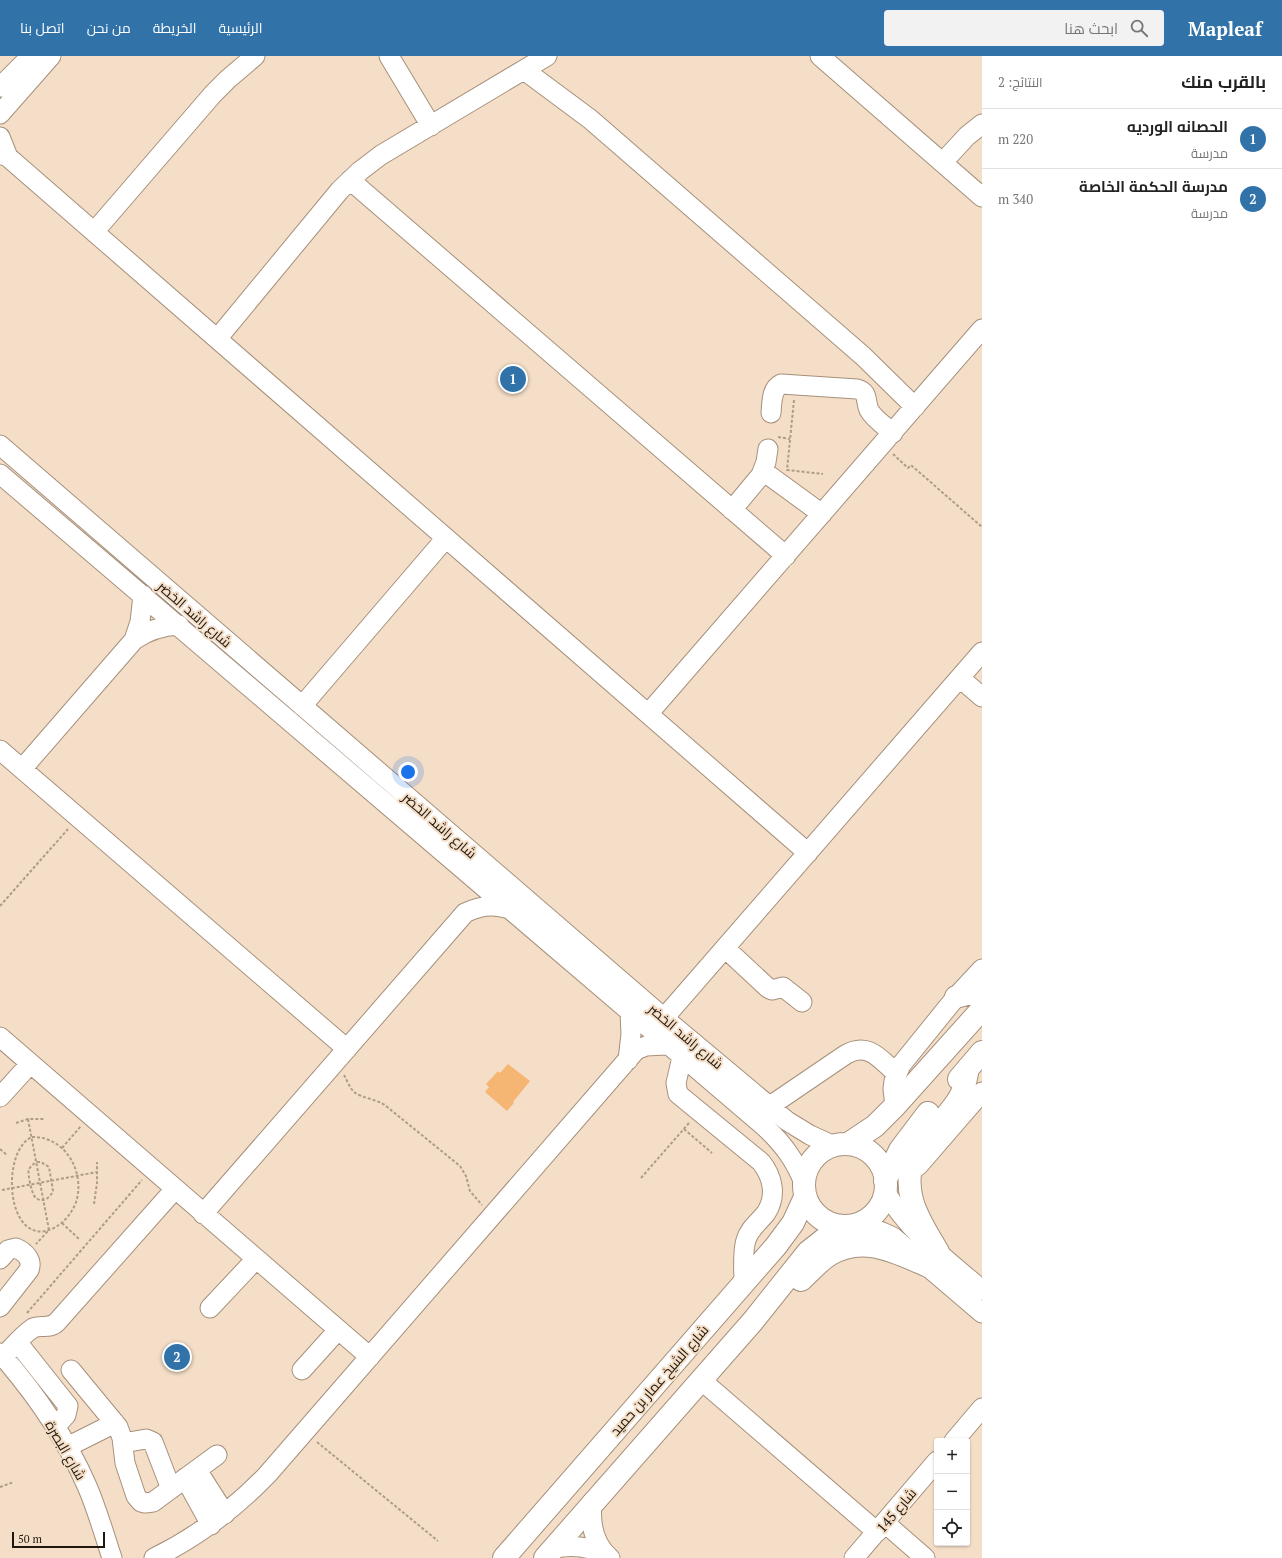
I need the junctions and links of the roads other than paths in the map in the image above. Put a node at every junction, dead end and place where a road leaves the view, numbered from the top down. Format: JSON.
{"nodes":[{"id":1,"x":30,"y":56,"type":"edge"},
{"id":2,"x":51,"y":56,"type":"edge"},
{"id":3,"x":255,"y":56,"type":"edge"},
{"id":4,"x":389,"y":56,"type":"edge"},
{"id":5,"x":820,"y":56,"type":"edge"},
{"id":6,"x":536,"y":63,"type":"edge"},
{"id":7,"x":0,"y":87,"type":"edge"},
{"id":8,"x":0,"y":114,"type":"edge"},
{"id":9,"x":982,"y":124,"type":"edge"},
{"id":10,"x":431,"y":126,"type":"junction"},
{"id":11,"x":0,"y":137,"type":"edge"},
{"id":12,"x":4,"y":155,"type":"edge"},
{"id":13,"x":946,"y":166,"type":"junction"},
{"id":14,"x":350,"y":180,"type":"junction"},
{"id":15,"x":982,"y":197,"type":"edge"},
{"id":16,"x":94,"y":232,"type":"junction"},
{"id":17,"x":982,"y":329,"type":"edge"},
{"id":18,"x":217,"y":339,"type":"junction"},
{"id":19,"x":918,"y":403,"type":"junction"},
{"id":20,"x":771,"y":413,"type":"dead end"},
{"id":21,"x":887,"y":439,"type":"junction"},
{"id":22,"x":0,"y":446,"type":"edge"},
{"id":23,"x":768,"y":448,"type":"dead end"},
{"id":24,"x":763,"y":471,"type":"junction"},
{"id":25,"x":0,"y":474,"type":"edge"},
{"id":26,"x":732,"y":510,"type":"junction"},
{"id":27,"x":822,"y":514,"type":"junction"},
{"id":28,"x":446,"y":538,"type":"junction"},
{"id":29,"x":786,"y":556,"type":"junction"},
{"id":30,"x":143,"y":595,"type":"junction"},
{"id":31,"x":179,"y":626,"type":"junction"},
{"id":32,"x":134,"y":640,"type":"junction"},
{"id":33,"x":982,"y":652,"type":"edge"},
{"id":34,"x":960,"y":678,"type":"junction"},
{"id":35,"x":982,"y":697,"type":"edge"},
{"id":36,"x":302,"y":706,"type":"junction"},
{"id":37,"x":648,"y":714,"type":"junction"},
{"id":38,"x":0,"y":750,"type":"edge"},
{"id":39,"x":22,"y":769,"type":"junction"},
{"id":40,"x":808,"y":853,"type":"junction"},
{"id":41,"x":466,"y":872,"type":"junction"},
{"id":42,"x":506,"y":908,"type":"junction"},
{"id":43,"x":465,"y":913,"type":"junction"},
{"id":44,"x":725,"y":948,"type":"junction"},
{"id":45,"x":982,"y":968,"type":"edge"},
{"id":46,"x":982,"y":990,"type":"edge"},
{"id":47,"x":956,"y":997,"type":"junction"},
{"id":48,"x":802,"y":1002,"type":"dead end"},
{"id":49,"x":982,"y":1009,"type":"edge"},
{"id":50,"x":630,"y":1013,"type":"junction"},
{"id":51,"x":664,"y":1018,"type":"junction"},
{"id":52,"x":0,"y":1038,"type":"edge"},
{"id":53,"x":666,"y":1045,"type":"junction"},
{"id":54,"x":342,"y":1054,"type":"junction"},
{"id":55,"x":682,"y":1058,"type":"junction"},
{"id":56,"x":628,"y":1060,"type":"junction"},
{"id":57,"x":975,"y":1060,"type":"edge"},
{"id":58,"x":27,"y":1061,"type":"junction"},
{"id":59,"x":896,"y":1073,"type":"junction"},
{"id":60,"x":0,"y":1086,"type":"edge"},
{"id":61,"x":982,"y":1092,"type":"edge"},
{"id":62,"x":0,"y":1097,"type":"edge"},
{"id":63,"x":770,"y":1106,"type":"junction"},
{"id":64,"x":895,"y":1106,"type":"junction"},
{"id":65,"x":765,"y":1127,"type":"junction"},
{"id":66,"x":729,"y":1136,"type":"junction"},
{"id":67,"x":841,"y":1145,"type":"junction"},
{"id":68,"x":910,"y":1174,"type":"junction"},
{"id":69,"x":885,"y":1186,"type":"junction"},
{"id":70,"x":175,"y":1189,"type":"junction"},
{"id":71,"x":805,"y":1190,"type":"junction"},
{"id":72,"x":203,"y":1214,"type":"junction"},
{"id":73,"x":852,"y":1225,"type":"junction"},
{"id":74,"x":0,"y":1259,"type":"edge"},
{"id":75,"x":256,"y":1259,"type":"junction"},
{"id":76,"x":933,"y":1259,"type":"junction"},
{"id":77,"x":744,"y":1283,"type":"junction"},
{"id":78,"x":982,"y":1290,"type":"edge"},
{"id":79,"x":0,"y":1307,"type":"edge"},
{"id":80,"x":210,"y":1308,"type":"dead end"},
{"id":81,"x":982,"y":1313,"type":"edge"},
{"id":82,"x":753,"y":1321,"type":"junction"},
{"id":83,"x":338,"y":1330,"type":"junction"},
{"id":84,"x":18,"y":1343,"type":"junction"},
{"id":85,"x":2,"y":1355,"type":"edge"},
{"id":86,"x":370,"y":1357,"type":"junction"},
{"id":87,"x":71,"y":1370,"type":"dead end"},
{"id":88,"x":302,"y":1370,"type":"dead end"},
{"id":89,"x":701,"y":1380,"type":"junction"},
{"id":90,"x":982,"y":1408,"type":"edge"},
{"id":91,"x":115,"y":1423,"type":"junction"},
{"id":92,"x":55,"y":1427,"type":"junction"},
{"id":93,"x":957,"y":1438,"type":"edge"},
{"id":94,"x":123,"y":1443,"type":"junction"},
{"id":95,"x":67,"y":1447,"type":"junction"},
{"id":96,"x":217,"y":1455,"type":"dead end"},
{"id":97,"x":934,"y":1465,"type":"edge"},
{"id":98,"x":184,"y":1479,"type":"junction"},
{"id":99,"x":592,"y":1502,"type":"junction"},
{"id":100,"x":218,"y":1520,"type":"junction"},
{"id":101,"x":881,"y":1527,"type":"junction"},
{"id":102,"x":548,"y":1554,"type":"edge"},
{"id":103,"x":608,"y":1556,"type":"edge"},
{"id":104,"x":112,"y":1558,"type":"edge"},
{"id":105,"x":154,"y":1558,"type":"edge"},
{"id":106,"x":504,"y":1558,"type":"edge"},
{"id":107,"x":854,"y":1558,"type":"edge"},
{"id":108,"x":925,"y":1558,"type":"edge"}],
"edges":[{"from":1,"to":7,"type":"street"},
{"from":2,"to":8,"type":"street"},
{"from":3,"to":16,"type":"street"},
{"from":4,"to":10,"type":"street"},
{"from":5,"to":13,"type":"street"},
{"from":6,"to":10,"type":"street"},
{"from":6,"to":19,"type":"street"},
{"from":9,"to":13,"type":"street"},
{"from":10,"to":14,"type":"street"},
{"from":11,"to":12,"type":"street"},
{"from":12,"to":16,"type":"street"},
{"from":13,"to":15,"type":"street"},
{"from":14,"to":18,"type":"street"},
{"from":14,"to":26,"type":"street"},
{"from":16,"to":18,"type":"street"},
{"from":17,"to":19,"type":"street"},
{"from":18,"to":28,"type":"street"},
{"from":19,"to":21,"type":"street"},
{"from":20,"to":21,"type":"street"},
{"from":21,"to":27,"type":"street"},
{"from":22,"to":36,"type":"street","name":"شارع راشد الخضر"},
{"from":23,"to":24,"type":"street"},
{"from":24,"to":26,"type":"street"},
{"from":24,"to":27,"type":"street"},
{"from":25,"to":30,"type":"street","name":"شارع راشد الخضر"},
{"from":26,"to":29,"type":"street"},
{"from":27,"to":29,"type":"street"},
{"from":28,"to":36,"type":"street"},
{"from":28,"to":37,"type":"street"},
{"from":29,"to":37,"type":"street"},
{"from":30,"to":31,"type":"street","name":"شارع راشد الخضر"},
{"from":30,"to":32,"type":"street"},
{"from":31,"to":32,"type":"street"},
{"from":31,"to":41,"type":"street","name":"شارع راشد الخضر"},
{"from":32,"to":39,"type":"street"},
{"from":33,"to":34,"type":"street"},
{"from":34,"to":35,"type":"street"},
{"from":34,"to":40,"type":"street"},
{"from":36,"to":51,"type":"street","name":"شارع راشد الخضر"},
{"from":37,"to":40,"type":"street"},
{"from":38,"to":39,"type":"street"},
{"from":39,"to":54,"type":"street"},
{"from":40,"to":44,"type":"street"},
{"from":41,"to":42,"type":"street","name":"شارع راشد الخضر"},
{"from":41,"to":43,"type":"street"},
{"from":42,"to":43,"type":"street"},
{"from":42,"to":50,"type":"street","name":"شارع راشد الخضر"},
{"from":43,"to":54,"type":"street"},
{"from":44,"to":48,"type":"street"},
{"from":44,"to":51,"type":"street"},
{"from":45,"to":47,"type":"street"},
{"from":46,"to":47,"type":"main road"},
{"from":47,"to":59,"type":"street"},
{"from":49,"to":64,"type":"main road"},
{"from":50,"to":53,"type":"street","name":"شارع راشد الخضر"},
{"from":50,"to":56,"type":"street"},
{"from":51,"to":63,"type":"street","name":"شارع راشد الخضر"},
{"from":52,"to":58,"type":"street"},
{"from":53,"to":55,"type":"street","name":"شارع راشد الخضر"},
{"from":53,"to":56,"type":"street"},
{"from":54,"to":72,"type":"street"},
{"from":55,"to":65,"type":"street","name":"شارع راشد الخضر"},
{"from":55,"to":66,"type":"street"},
{"from":56,"to":86,"type":"street"},
{"from":57,"to":68,"type":"main road"},
{"from":57,"to":69,"type":"main road"},
{"from":58,"to":60,"type":"street"},
{"from":58,"to":62,"type":"street"},
{"from":58,"to":70,"type":"street"},
{"from":59,"to":63,"type":"street"},
{"from":59,"to":64,"type":"street"},
{"from":61,"to":68,"type":"street"},
{"from":63,"to":67,"type":"street","name":"شارع راشد الخضر"},
{"from":64,"to":67,"type":"main road"},
{"from":65,"to":66,"type":"street"},
{"from":65,"to":71,"type":"street","name":"شارع راشد الخضر"},
{"from":66,"to":77,"type":"street"},
{"from":67,"to":69,"type":"main road"},
{"from":67,"to":71,"type":"main road"},
{"from":68,"to":76,"type":"main road"},
{"from":69,"to":73,"type":"main road"},
{"from":69,"to":76,"type":"street"},
{"from":70,"to":72,"type":"street"},
{"from":70,"to":84,"type":"street"},
{"from":71,"to":73,"type":"main road"},
{"from":71,"to":77,"type":"main road","name":"شارع الشيخ عمار بن حميد"},
{"from":72,"to":75,"type":"street"},
{"from":73,"to":76,"type":"street"},
{"from":73,"to":82,"type":"main road"},
{"from":74,"to":79,"type":"street"},
{"from":75,"to":80,"type":"street"},
{"from":75,"to":83,"type":"street"},
{"from":76,"to":78,"type":"street"},
{"from":76,"to":81,"type":"street"},
{"from":76,"to":82,"type":"main road"},
{"from":77,"to":106,"type":"main road","name":"شارع الشيخ عمار بن حميد"},
{"from":82,"to":89,"type":"main road"},
{"from":83,"to":86,"type":"street"},
{"from":83,"to":88,"type":"street"},
{"from":84,"to":85,"type":"street"},
{"from":84,"to":92,"type":"street"},
{"from":85,"to":92,"type":"street","name":"شارع البصرة"},
{"from":86,"to":100,"type":"street"},
{"from":87,"to":91,"type":"street"},
{"from":89,"to":99,"type":"main road"},
{"from":89,"to":101,"type":"street"},
{"from":90,"to":93,"type":"street"},
{"from":91,"to":94,"type":"street"},
{"from":91,"to":95,"type":"street"},
{"from":92,"to":95,"type":"street","name":"شارع البصرة"},
{"from":94,"to":98,"type":"street"},
{"from":94,"to":98,"type":"street"},
{"from":95,"to":104,"type":"street","name":"شارع البصرة"},
{"from":96,"to":98,"type":"street"},
{"from":97,"to":101,"type":"street","name":"شارع 145"},
{"from":98,"to":100,"type":"street"},
{"from":99,"to":102,"type":"main road"},
{"from":99,"to":103,"type":"street"},
{"from":100,"to":105,"type":"street"},
{"from":101,"to":107,"type":"street","name":"شارع 145"},
{"from":101,"to":108,"type":"street"},
{"from":102,"to":103,"type":"street"}]}
